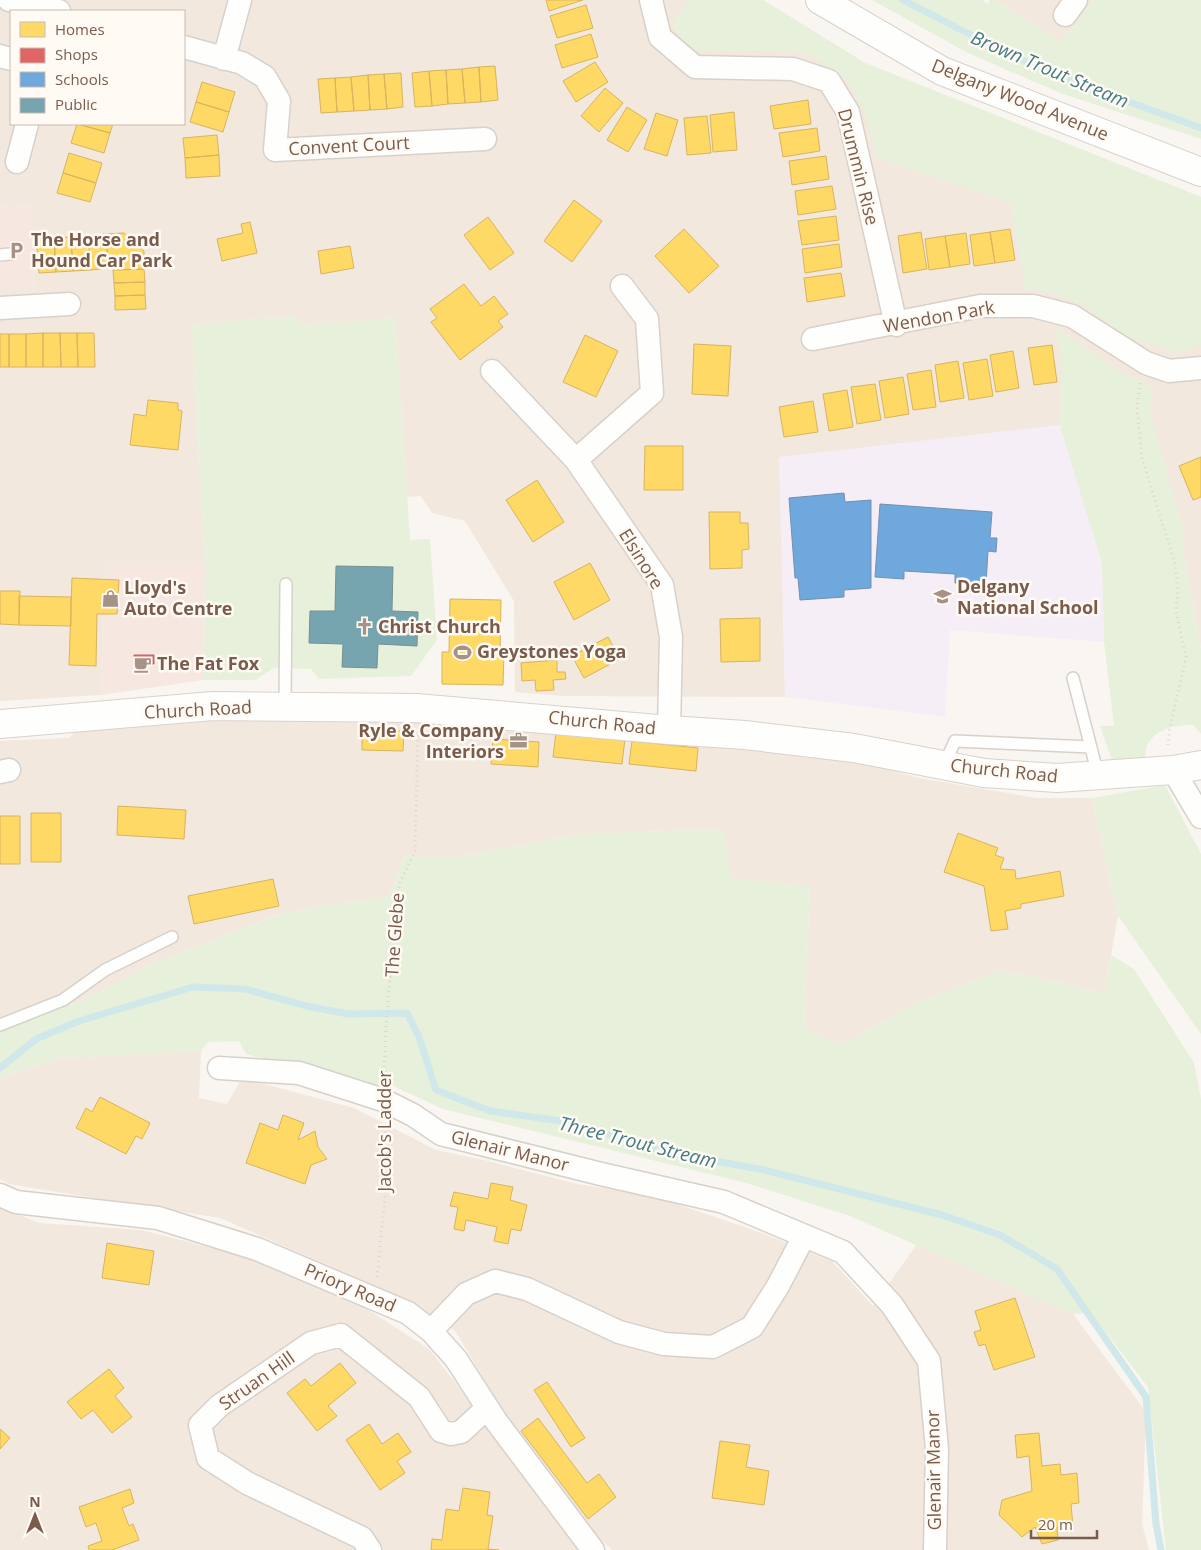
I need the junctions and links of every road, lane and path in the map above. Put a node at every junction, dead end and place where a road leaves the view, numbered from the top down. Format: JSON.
{"nodes":[{"id":1,"x":9,"y":0,"type":"edge"},
{"id":2,"x":240,"y":0,"type":"edge"},
{"id":3,"x":651,"y":0,"type":"edge"},
{"id":4,"x":820,"y":0,"type":"edge"},
{"id":5,"x":54,"y":10,"type":"edge"},
{"id":6,"x":185,"y":47,"type":"edge"},
{"id":7,"x":224,"y":59,"type":"junction"},
{"id":8,"x":27,"y":125,"type":"edge"},
{"id":9,"x":485,"y":139,"type":"dead end"},
{"id":10,"x":17,"y":162,"type":"dead end"},
{"id":11,"x":1201,"y":172,"type":"edge"},
{"id":12,"x":622,"y":286,"type":"dead end"},
{"id":13,"x":69,"y":304,"type":"dead end"},
{"id":14,"x":0,"y":308,"type":"edge"},
{"id":15,"x":896,"y":325,"type":"junction"},
{"id":16,"x":812,"y":339,"type":"dead end"},
{"id":17,"x":1146,"y":363,"type":"junction"},
{"id":18,"x":1201,"y":368,"type":"edge"},
{"id":19,"x":492,"y":371,"type":"dead end"},
{"id":20,"x":576,"y":460,"type":"junction"},
{"id":21,"x":286,"y":584,"type":"dead end"},
{"id":22,"x":1073,"y":678,"type":"dead end"},
{"id":23,"x":285,"y":707,"type":"junction"},
{"id":24,"x":0,"y":724,"type":"edge"},
{"id":25,"x":669,"y":730,"type":"junction"},
{"id":26,"x":419,"y":736,"type":"dead end"},
{"id":27,"x":1091,"y":747,"type":"junction"},
{"id":28,"x":944,"y":765,"type":"junction"},
{"id":29,"x":1201,"y":765,"type":"edge"},
{"id":30,"x":1173,"y":770,"type":"junction"},
{"id":31,"x":1099,"y":776,"type":"junction"},
{"id":32,"x":1201,"y":817,"type":"edge"},
{"id":33,"x":172,"y":937,"type":"dead end"},
{"id":34,"x":386,"y":1023,"type":"joint"},
{"id":35,"x":0,"y":1025,"type":"edge"},
{"id":36,"x":219,"y":1068,"type":"dead end"},
{"id":37,"x":383,"y":1100,"type":"junction"},
{"id":38,"x":0,"y":1195,"type":"edge"},
{"id":39,"x":804,"y":1236,"type":"junction"},
{"id":40,"x":374,"y":1297,"type":"junction"},
{"id":41,"x":431,"y":1331,"type":"junction"},
{"id":42,"x":487,"y":1408,"type":"junction"},
{"id":43,"x":370,"y":1550,"type":"edge"},
{"id":44,"x":593,"y":1550,"type":"edge"},
{"id":45,"x":935,"y":1550,"type":"edge"}],
"edges":[{"from":1,"to":5,"type":"street"},
{"from":2,"to":7,"type":"street"},
{"from":3,"to":15,"type":"street","name":"Drummin Rise"},
{"from":4,"to":11,"type":"main road","name":"Delgany Wood Avenue"},
{"from":6,"to":7,"type":"street","name":"Convent Court"},
{"from":7,"to":9,"type":"street","name":"Convent Court"},
{"from":8,"to":10,"type":"street"},
{"from":12,"to":20,"type":"street"},
{"from":13,"to":14,"type":"street"},
{"from":15,"to":16,"type":"street","name":"Wendon Park"},
{"from":15,"to":17,"type":"street","name":"Wendon Park"},
{"from":17,"to":18,"type":"street","name":"Wendon Park"},
{"from":17,"to":30,"type":"path"},
{"from":19,"to":20,"type":"street","name":"Elsinore"},
{"from":20,"to":25,"type":"street","name":"Elsinore"},
{"from":21,"to":23,"type":"lane"},
{"from":22,"to":27,"type":"lane"},
{"from":23,"to":24,"type":"main road","name":"Church Road"},
{"from":23,"to":25,"type":"main road","name":"Church Road"},
{"from":25,"to":28,"type":"main road","name":"Church Road"},
{"from":26,"to":34,"type":"path","name":"The Glebe"},
{"from":27,"to":28,"type":"lane"},
{"from":27,"to":31,"type":"lane"},
{"from":28,"to":31,"type":"main road","name":"Church Road"},
{"from":29,"to":30,"type":"main road","name":"Church Road"},
{"from":30,"to":31,"type":"main road","name":"Church Road"},
{"from":30,"to":32,"type":"street"},
{"from":33,"to":35,"type":"lane"},
{"from":34,"to":37,"type":"path","name":"Jacob's Ladder"},
{"from":36,"to":37,"type":"street","name":"Glenair Manor"},
{"from":37,"to":39,"type":"street","name":"Glenair Manor"},
{"from":37,"to":40,"type":"path","name":"Jacob's Ladder"},
{"from":38,"to":40,"type":"street","name":"Priory Road"},
{"from":39,"to":41,"type":"street"},
{"from":39,"to":45,"type":"street","name":"Glenair Manor"},
{"from":40,"to":41,"type":"street","name":"Priory Road"},
{"from":41,"to":42,"type":"street","name":"Priory Road"},
{"from":42,"to":43,"type":"street","name":"Struan Hill"},
{"from":42,"to":44,"type":"street","name":"Priory Road"}]}
